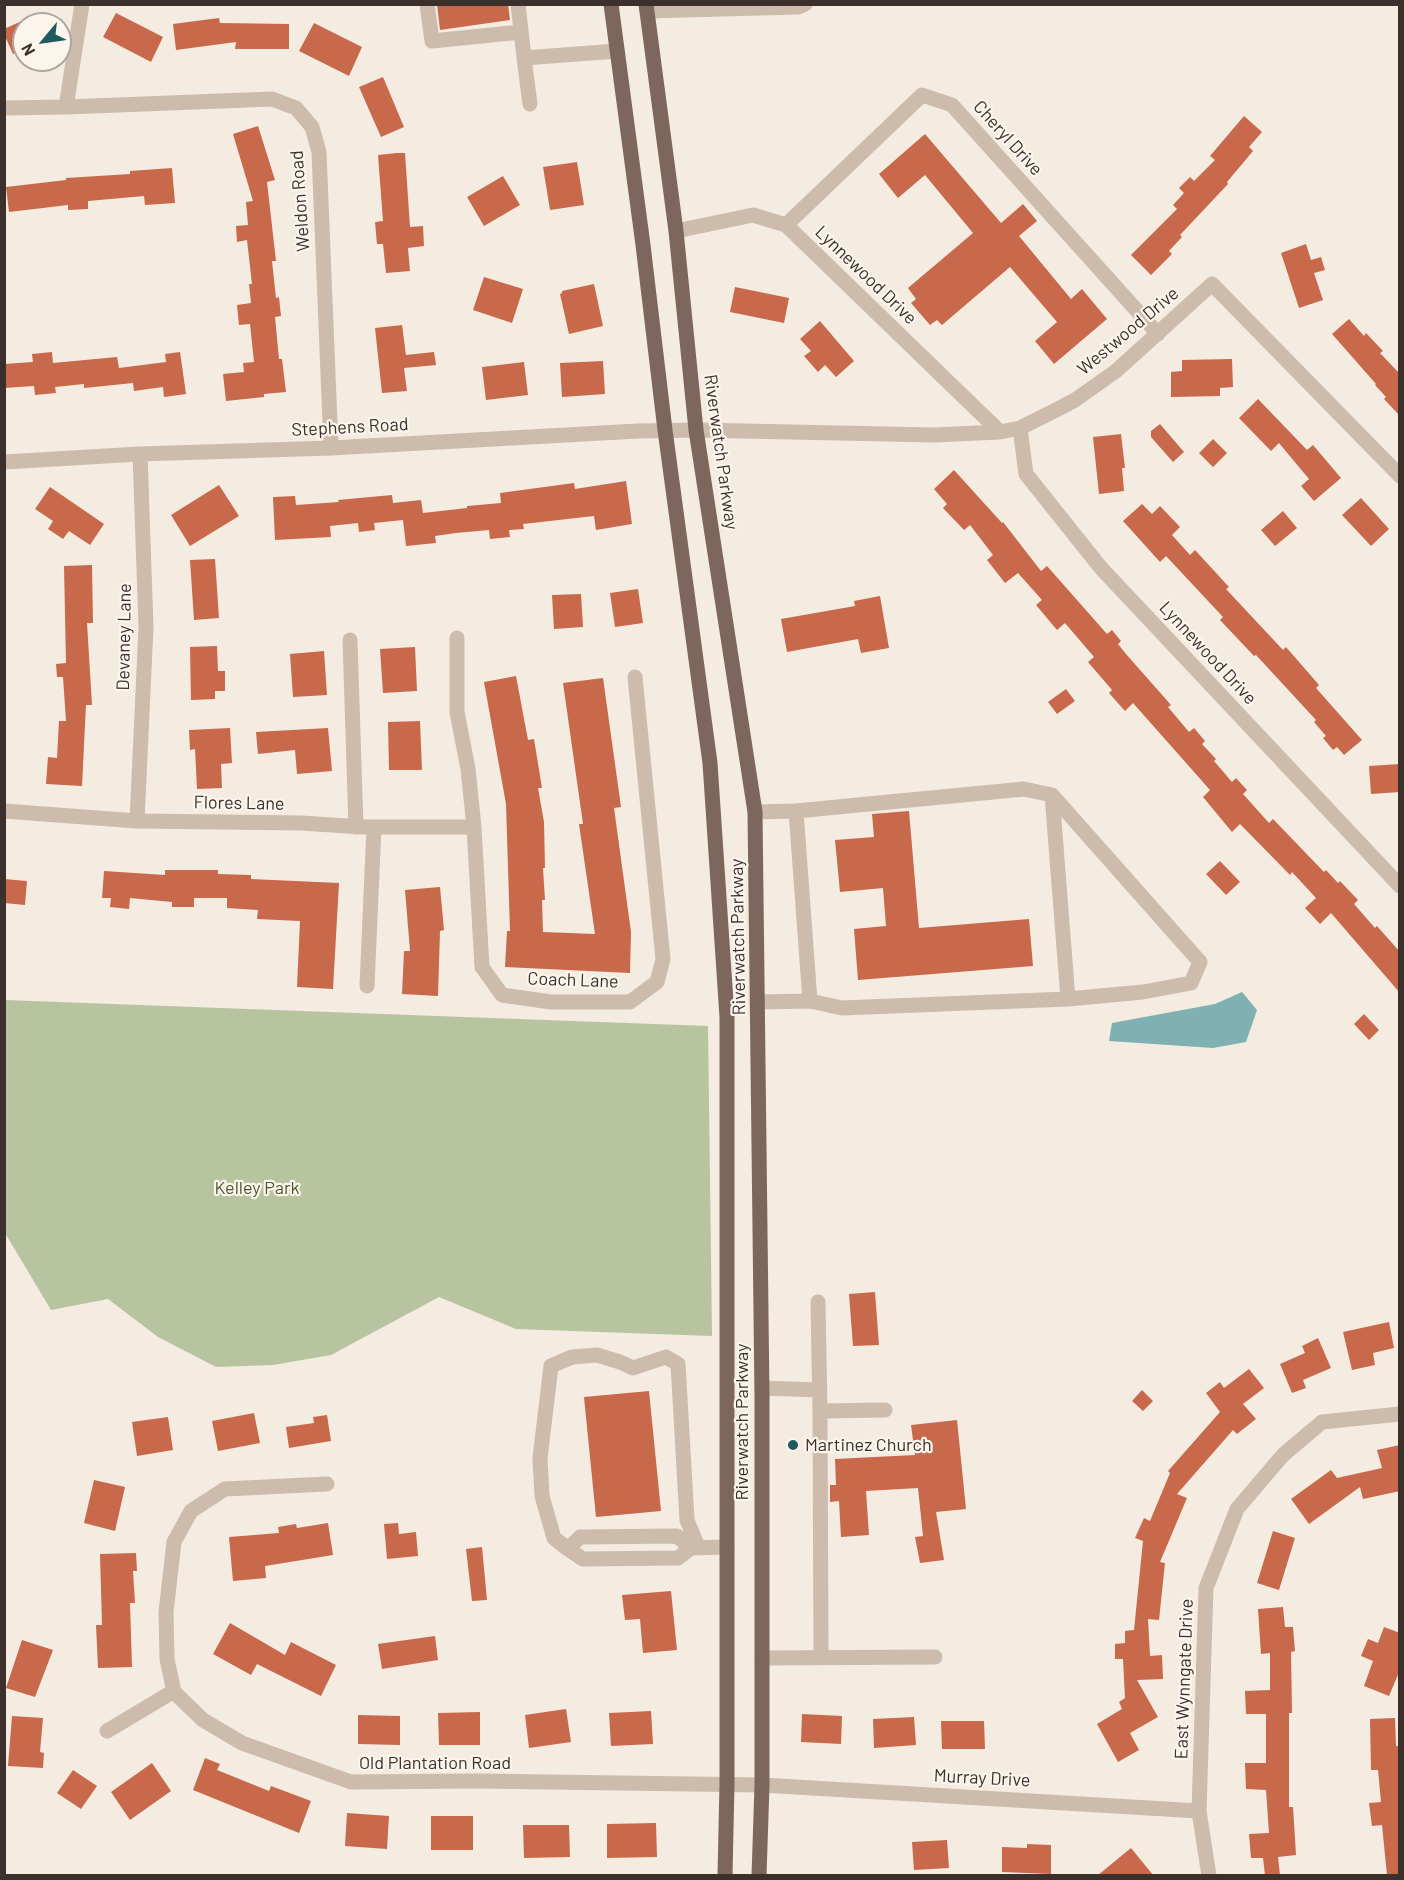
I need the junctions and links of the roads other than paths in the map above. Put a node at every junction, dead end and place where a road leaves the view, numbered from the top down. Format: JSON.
{"nodes":[{"id":1,"x":82,"y":4,"type":"edge"},
{"id":2,"x":427,"y":4,"type":"edge"},
{"id":3,"x":518,"y":4,"type":"edge"},
{"id":4,"x":611,"y":4,"type":"edge"},
{"id":5,"x":806,"y":4,"type":"edge"},
{"id":6,"x":779,"y":6,"type":"edge"},
{"id":7,"x":699,"y":7,"type":"edge"},
{"id":8,"x":647,"y":8,"type":"edge"},
{"id":9,"x":521,"y":32,"type":"junction"},
{"id":10,"x":617,"y":51,"type":"junction"},
{"id":11,"x":524,"y":58,"type":"junction"},
{"id":12,"x":530,"y":104,"type":"dead end"},
{"id":13,"x":66,"y":107,"type":"junction"},
{"id":14,"x":4,"y":108,"type":"edge"},
{"id":15,"x":786,"y":225,"type":"junction"},
{"id":16,"x":675,"y":231,"type":"junction"},
{"id":17,"x":1158,"y":334,"type":"junction"},
{"id":18,"x":1020,"y":428,"type":"junction"},
{"id":19,"x":664,"y":430,"type":"junction"},
{"id":20,"x":696,"y":430,"type":"junction"},
{"id":21,"x":1000,"y":432,"type":"junction"},
{"id":22,"x":331,"y":448,"type":"junction"},
{"id":23,"x":140,"y":454,"type":"junction"},
{"id":24,"x":4,"y":462,"type":"edge"},
{"id":25,"x":1400,"y":476,"type":"edge"},
{"id":26,"x":456,"y":638,"type":"dead end"},
{"id":27,"x":350,"y":640,"type":"dead end"},
{"id":28,"x":635,"y":676,"type":"dead end"},
{"id":29,"x":1052,"y":795,"type":"junction"},
{"id":30,"x":4,"y":811,"type":"edge"},
{"id":31,"x":796,"y":811,"type":"junction"},
{"id":32,"x":755,"y":812,"type":"junction"},
{"id":33,"x":137,"y":821,"type":"junction"},
{"id":34,"x":356,"y":827,"type":"junction"},
{"id":35,"x":374,"y":827,"type":"junction"},
{"id":36,"x":474,"y":827,"type":"junction"},
{"id":37,"x":1397,"y":879,"type":"edge"},
{"id":38,"x":367,"y":986,"type":"dead end"},
{"id":39,"x":1068,"y":999,"type":"junction"},
{"id":40,"x":810,"y":1001,"type":"junction"},
{"id":41,"x":758,"y":1002,"type":"junction"},
{"id":42,"x":818,"y":1302,"type":"dead end"},
{"id":43,"x":762,"y":1388,"type":"junction"},
{"id":44,"x":819,"y":1390,"type":"junction"},
{"id":45,"x":885,"y":1410,"type":"dead end"},
{"id":46,"x":820,"y":1411,"type":"junction"},
{"id":47,"x":1400,"y":1414,"type":"edge"},
{"id":48,"x":327,"y":1484,"type":"dead end"},
{"id":49,"x":727,"y":1547,"type":"junction"},
{"id":50,"x":694,"y":1548,"type":"junction"},
{"id":51,"x":568,"y":1549,"type":"junction"},
{"id":52,"x":821,"y":1656,"type":"junction"},
{"id":53,"x":935,"y":1657,"type":"dead end"},
{"id":54,"x":762,"y":1658,"type":"junction"},
{"id":55,"x":174,"y":1691,"type":"junction"},
{"id":56,"x":107,"y":1731,"type":"dead end"},
{"id":57,"x":727,"y":1785,"type":"junction"},
{"id":58,"x":762,"y":1785,"type":"junction"},
{"id":59,"x":1199,"y":1811,"type":"junction"},
{"id":60,"x":725,"y":1875,"type":"edge"},
{"id":61,"x":759,"y":1875,"type":"edge"},
{"id":62,"x":1209,"y":1875,"type":"edge"}],
"edges":[{"from":1,"to":13,"type":"street"},
{"from":2,"to":9,"type":"street"},
{"from":3,"to":9,"type":"street"},
{"from":4,"to":10,"type":"main road","name":"Riverwatch Parkway"},
{"from":5,"to":6,"type":"street"},
{"from":6,"to":7,"type":"street"},
{"from":7,"to":8,"type":"street"},
{"from":8,"to":16,"type":"main road","name":"Riverwatch Parkway"},
{"from":9,"to":11,"type":"street"},
{"from":10,"to":11,"type":"street"},
{"from":10,"to":19,"type":"main road","name":"Riverwatch Parkway"},
{"from":11,"to":12,"type":"street"},
{"from":13,"to":14,"type":"street","name":"Weldon Road"},
{"from":13,"to":22,"type":"street","name":"Weldon Road"},
{"from":15,"to":16,"type":"street","name":"Lynnewood Drive"},
{"from":15,"to":17,"type":"street","name":"Cheryl Drive"},
{"from":15,"to":21,"type":"street","name":"Lynnewood Drive"},
{"from":16,"to":20,"type":"main road","name":"Riverwatch Parkway"},
{"from":17,"to":18,"type":"street","name":"Westwood Drive"},
{"from":17,"to":25,"type":"street","name":"Westwood Drive"},
{"from":18,"to":21,"type":"street","name":"Westwood Drive"},
{"from":18,"to":37,"type":"street","name":"Lynnewood Drive"},
{"from":19,"to":20,"type":"street","name":"Stephens Road"},
{"from":19,"to":22,"type":"street","name":"Stephens Road"},
{"from":19,"to":49,"type":"main road","name":"Riverwatch Parkway"},
{"from":20,"to":21,"type":"street","name":"Westwood Drive"},
{"from":20,"to":32,"type":"main road","name":"Riverwatch Parkway"},
{"from":22,"to":23,"type":"street","name":"Stephens Road"},
{"from":23,"to":24,"type":"street","name":"Stephens Road"},
{"from":23,"to":33,"type":"street","name":"Devaney Lane"},
{"from":26,"to":36,"type":"street","name":"Coach Lane"},
{"from":27,"to":34,"type":"street"},
{"from":28,"to":36,"type":"street","name":"Coach Lane"},
{"from":29,"to":31,"type":"street"},
{"from":29,"to":39,"type":"street"},
{"from":29,"to":39,"type":"street"},
{"from":30,"to":33,"type":"street","name":"Flores Lane"},
{"from":31,"to":32,"type":"street"},
{"from":31,"to":40,"type":"street"},
{"from":32,"to":41,"type":"main road","name":"Riverwatch Parkway"},
{"from":33,"to":34,"type":"street","name":"Flores Lane"},
{"from":34,"to":35,"type":"street","name":"Flores Lane"},
{"from":35,"to":36,"type":"street","name":"Flores Lane"},
{"from":35,"to":38,"type":"street"},
{"from":39,"to":40,"type":"street"},
{"from":40,"to":41,"type":"street"},
{"from":41,"to":43,"type":"main road","name":"Riverwatch Parkway"},
{"from":42,"to":44,"type":"street"},
{"from":43,"to":44,"type":"street"},
{"from":43,"to":54,"type":"main road","name":"Riverwatch Parkway"},
{"from":44,"to":46,"type":"street"},
{"from":45,"to":46,"type":"street"},
{"from":46,"to":52,"type":"street"},
{"from":47,"to":59,"type":"street","name":"East Wynngate Drive"},
{"from":48,"to":55,"type":"street"},
{"from":49,"to":50,"type":"street"},
{"from":49,"to":57,"type":"main road","name":"Riverwatch Parkway"},
{"from":50,"to":51,"type":"street"},
{"from":50,"to":51,"type":"street"},
{"from":50,"to":51,"type":"street"},
{"from":52,"to":53,"type":"street"},
{"from":52,"to":54,"type":"street"},
{"from":54,"to":58,"type":"main road","name":"Riverwatch Parkway"},
{"from":55,"to":56,"type":"street"},
{"from":55,"to":57,"type":"street","name":"Old Plantation Road"},
{"from":57,"to":58,"type":"street","name":"Old Plantation Road"},
{"from":57,"to":60,"type":"main road","name":"Riverwatch Parkway"},
{"from":58,"to":59,"type":"street","name":"Murray Drive"},
{"from":58,"to":61,"type":"main road","name":"Riverwatch Parkway"},
{"from":59,"to":62,"type":"street","name":"East Wynngate Drive"}]}
